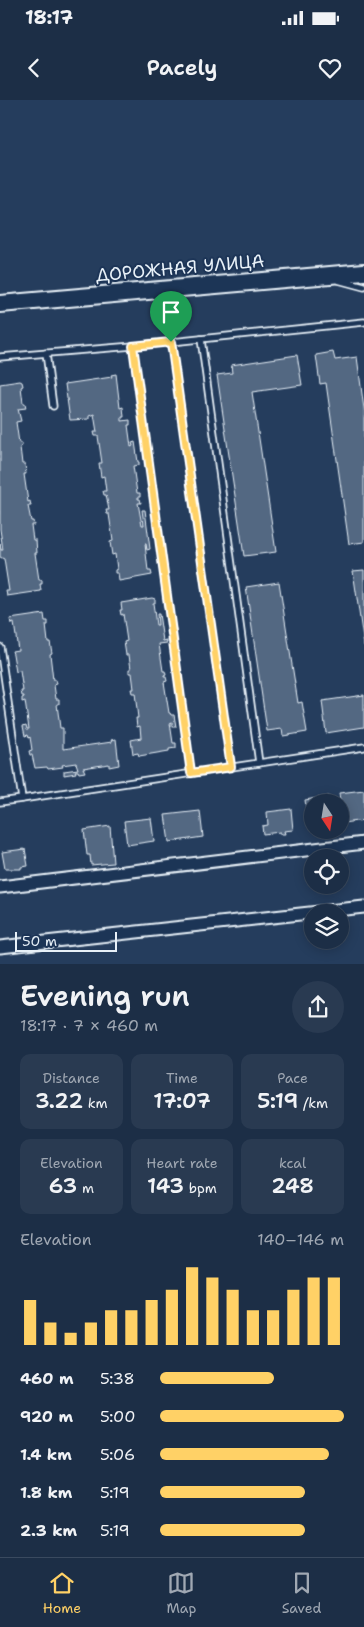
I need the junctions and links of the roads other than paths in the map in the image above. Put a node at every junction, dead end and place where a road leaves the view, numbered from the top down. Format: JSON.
{"nodes":[{"id":1,"x":364,"y":272,"type":"edge"},
{"id":2,"x":324,"y":276,"type":"junction"},
{"id":3,"x":364,"y":287,"type":"edge"},
{"id":4,"x":0,"y":304,"type":"edge"},
{"id":5,"x":364,"y":322,"type":"edge"},
{"id":6,"x":201,"y":339,"type":"junction"},
{"id":7,"x":171,"y":342,"type":"junction"},
{"id":8,"x":133,"y":346,"type":"junction"},
{"id":9,"x":46,"y":353,"type":"junction"},
{"id":10,"x":0,"y":357,"type":"edge"},
{"id":11,"x":53,"y":406,"type":"dead end"},
{"id":12,"x":0,"y":647,"type":"edge"},
{"id":13,"x":364,"y":747,"type":"edge"},
{"id":14,"x":259,"y":763,"type":"junction"},
{"id":15,"x":231,"y":767,"type":"junction"},
{"id":16,"x":191,"y":773,"type":"junction"},
{"id":17,"x":22,"y":799,"type":"junction"},
{"id":18,"x":0,"y":802,"type":"edge"},
{"id":19,"x":364,"y":843,"type":"edge"},
{"id":20,"x":0,"y":887,"type":"edge"},
{"id":21,"x":364,"y":908,"type":"edge"},
{"id":22,"x":0,"y":947,"type":"edge"}],
"edges":[{"from":1,"to":2,"type":"main road","name":"ДОРОЖНАЯ УЛИЦА"},
{"from":2,"to":3,"type":"lane"},
{"from":2,"to":4,"type":"main road","name":"ДОРОЖНАЯ УЛИЦА"},
{"from":5,"to":6,"type":"lane"},
{"from":6,"to":7,"type":"lane"},
{"from":6,"to":14,"type":"lane"},
{"from":7,"to":8,"type":"lane"},
{"from":7,"to":15,"type":"lane"},
{"from":8,"to":9,"type":"lane"},
{"from":8,"to":16,"type":"lane"},
{"from":9,"to":10,"type":"lane"},
{"from":9,"to":11,"type":"lane"},
{"from":12,"to":17,"type":"lane"},
{"from":13,"to":14,"type":"lane"},
{"from":14,"to":15,"type":"lane"},
{"from":15,"to":16,"type":"lane"},
{"from":16,"to":17,"type":"lane"},
{"from":17,"to":18,"type":"lane"},
{"from":19,"to":20,"type":"street"},
{"from":21,"to":22,"type":"street"}]}
